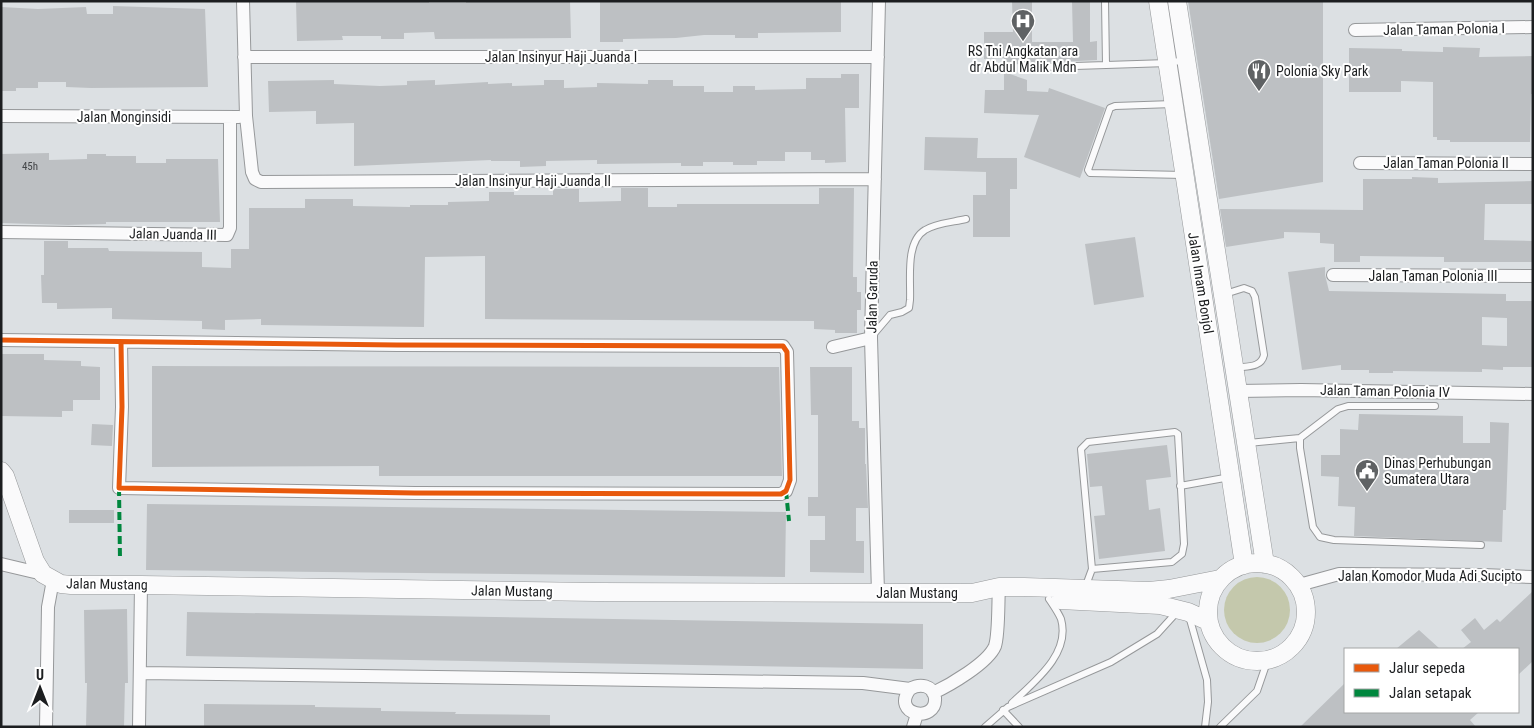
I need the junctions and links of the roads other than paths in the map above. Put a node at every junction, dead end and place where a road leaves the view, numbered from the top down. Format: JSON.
{"nodes":[{"id":1,"x":243,"y":1,"type":"edge"},
{"id":2,"x":879,"y":1,"type":"edge"},
{"id":3,"x":1105,"y":1,"type":"edge"},
{"id":4,"x":1158,"y":1,"type":"edge"},
{"id":5,"x":1177,"y":1,"type":"edge"},
{"id":6,"x":1533,"y":28,"type":"edge"},
{"id":7,"x":1355,"y":30,"type":"dead end"},
{"id":8,"x":244,"y":57,"type":"junction"},
{"id":9,"x":878,"y":57,"type":"junction"},
{"id":10,"x":1186,"y":60,"type":"junction"},
{"id":11,"x":1168,"y":62,"type":"junction"},
{"id":12,"x":1106,"y":65,"type":"junction"},
{"id":13,"x":1044,"y":67,"type":"dead end"},
{"id":14,"x":1193,"y":103,"type":"junction"},
{"id":15,"x":1175,"y":104,"type":"junction"},
{"id":16,"x":1,"y":116,"type":"edge"},
{"id":17,"x":246,"y":116,"type":"junction"},
{"id":18,"x":230,"y":118,"type":"junction"},
{"id":19,"x":1360,"y":163,"type":"dead end"},
{"id":20,"x":1533,"y":164,"type":"edge"},
{"id":21,"x":1185,"y":175,"type":"junction"},
{"id":22,"x":875,"y":179,"type":"junction"},
{"id":23,"x":1211,"y":217,"type":"junction"},
{"id":24,"x":966,"y":219,"type":"dead end"},
{"id":25,"x":1192,"y":220,"type":"junction"},
{"id":26,"x":1,"y":232,"type":"edge"},
{"id":27,"x":1333,"y":275,"type":"dead end"},
{"id":28,"x":1533,"y":276,"type":"edge"},
{"id":29,"x":1223,"y":294,"type":"junction"},
{"id":30,"x":1226,"y":314,"type":"junction"},
{"id":31,"x":1206,"y":317,"type":"junction"},
{"id":32,"x":871,"y":338,"type":"junction"},
{"id":33,"x":1,"y":340,"type":"edge"},
{"id":34,"x":121,"y":342,"type":"junction"},
{"id":35,"x":833,"y":346,"type":"dead end"},
{"id":36,"x":1234,"y":368,"type":"junction"},
{"id":37,"x":1238,"y":391,"type":"junction"},
{"id":38,"x":1533,"y":394,"type":"edge"},
{"id":39,"x":1435,"y":406,"type":"dead end"},
{"id":40,"x":1300,"y":438,"type":"junction"},
{"id":41,"x":1246,"y":443,"type":"junction"},
{"id":42,"x":1,"y":471,"type":"edge"},
{"id":43,"x":1232,"y":476,"type":"junction"},
{"id":44,"x":1180,"y":486,"type":"junction"},
{"id":45,"x":1481,"y":545,"type":"dead end"},
{"id":46,"x":1,"y":564,"type":"edge"},
{"id":47,"x":1265,"y":564,"type":"junction"},
{"id":48,"x":1244,"y":565,"type":"junction"},
{"id":49,"x":1092,"y":569,"type":"junction"},
{"id":50,"x":48,"y":577,"type":"junction"},
{"id":51,"x":1533,"y":577,"type":"edge"},
{"id":52,"x":1220,"y":579,"type":"junction"},
{"id":53,"x":141,"y":585,"type":"junction"},
{"id":54,"x":1299,"y":585,"type":"junction"},
{"id":55,"x":1084,"y":589,"type":"junction"},
{"id":56,"x":878,"y":593,"type":"junction"},
{"id":57,"x":999,"y":593,"type":"junction"},
{"id":58,"x":1049,"y":599,"type":"junction"},
{"id":59,"x":1184,"y":611,"type":"junction"},
{"id":60,"x":1208,"y":621,"type":"junction"},
{"id":61,"x":1267,"y":662,"type":"junction"},
{"id":62,"x":141,"y":673,"type":"junction"},
{"id":63,"x":910,"y":689,"type":"junction"},
{"id":64,"x":933,"y":693,"type":"junction"},
{"id":65,"x":1006,"y":709,"type":"junction"},
{"id":66,"x":915,"y":721,"type":"edge"},
{"id":67,"x":46,"y":727,"type":"edge"},
{"id":68,"x":139,"y":727,"type":"edge"},
{"id":69,"x":985,"y":727,"type":"edge"},
{"id":70,"x":1020,"y":727,"type":"edge"},
{"id":71,"x":1205,"y":727,"type":"edge"},
{"id":72,"x":1220,"y":727,"type":"edge"}],
"edges":[{"from":1,"to":8,"type":"street","name":"Jalan Insinyur Haji Juanda II"},
{"from":2,"to":9,"type":"street","name":"Jalan Garuda"},
{"from":3,"to":12,"type":"lane"},
{"from":4,"to":11,"type":"main road","name":"Jalan Imam Bonjol"},
{"from":5,"to":10,"type":"main road","name":"Jalan Imam Bonjol"},
{"from":6,"to":7,"type":"street","name":"Jalan Taman Polonia I"},
{"from":8,"to":9,"type":"street","name":"Jalan Insinyur Haji Juanda I"},
{"from":8,"to":17,"type":"street","name":"Jalan Insinyur Haji Juanda II"},
{"from":9,"to":22,"type":"street","name":"Jalan Garuda"},
{"from":10,"to":11,"type":"lane"},
{"from":10,"to":14,"type":"main road","name":"Jalan Imam Bonjol"},
{"from":11,"to":12,"type":"lane"},
{"from":11,"to":15,"type":"main road","name":"Jalan Imam Bonjol"},
{"from":12,"to":13,"type":"lane"},
{"from":14,"to":15,"type":"lane"},
{"from":14,"to":23,"type":"main road","name":"Jalan Imam Bonjol"},
{"from":15,"to":21,"type":"main road","name":"Jalan Imam Bonjol"},
{"from":15,"to":21,"type":"lane"},
{"from":16,"to":18,"type":"street","name":"Jalan Monginsidi"},
{"from":17,"to":18,"type":"street","name":"Jalan Monginsidi"},
{"from":17,"to":22,"type":"street","name":"Jalan Insinyur Haji Juanda II"},
{"from":18,"to":26,"type":"street","name":"Jalan Juanda III"},
{"from":19,"to":20,"type":"street","name":"Jalan Taman Polonia II"},
{"from":21,"to":25,"type":"main road","name":"Jalan Imam Bonjol"},
{"from":22,"to":32,"type":"street","name":"Jalan Garuda"},
{"from":23,"to":25,"type":"main road"},
{"from":23,"to":29,"type":"main road","name":"Jalan Imam Bonjol"},
{"from":24,"to":32,"type":"lane"},
{"from":25,"to":31,"type":"main road","name":"Jalan Imam Bonjol"},
{"from":27,"to":28,"type":"street","name":"Jalan Taman Polonia III"},
{"from":29,"to":30,"type":"main road","name":"Jalan Imam Bonjol"},
{"from":29,"to":36,"type":"lane"},
{"from":30,"to":31,"type":"main road"},
{"from":30,"to":36,"type":"main road","name":"Jalan Imam Bonjol"},
{"from":31,"to":43,"type":"main road","name":"Jalan Imam Bonjol"},
{"from":32,"to":35,"type":"street"},
{"from":32,"to":56,"type":"street","name":"Jalan Garuda"},
{"from":33,"to":34,"type":"street"},
{"from":34,"to":34,"type":"street"},
{"from":36,"to":37,"type":"main road","name":"Jalan Imam Bonjol"},
{"from":37,"to":38,"type":"street","name":"Jalan Taman Polonia IV"},
{"from":37,"to":41,"type":"main road","name":"Jalan Imam Bonjol"},
{"from":39,"to":40,"type":"lane"},
{"from":40,"to":41,"type":"lane"},
{"from":40,"to":45,"type":"lane"},
{"from":41,"to":47,"type":"main road","name":"Jalan Imam Bonjol"},
{"from":42,"to":50,"type":"main road"},
{"from":43,"to":44,"type":"lane"},
{"from":43,"to":48,"type":"main road","name":"Jalan Imam Bonjol"},
{"from":44,"to":49,"type":"lane"},
{"from":44,"to":49,"type":"lane"},
{"from":46,"to":50,"type":"street"},
{"from":47,"to":48,"type":"main road"},
{"from":47,"to":54,"type":"main road"},
{"from":48,"to":52,"type":"main road"},
{"from":49,"to":55,"type":"lane"},
{"from":50,"to":53,"type":"main road","name":"Jalan Mustang"},
{"from":50,"to":67,"type":"street"},
{"from":51,"to":54,"type":"street","name":"Jalan Komodor Muda Adi Sucipto"},
{"from":52,"to":55,"type":"main road","name":"Jalan Mustang"},
{"from":52,"to":60,"type":"main road"},
{"from":53,"to":56,"type":"main road","name":"Jalan Mustang"},
{"from":53,"to":62,"type":"street"},
{"from":54,"to":61,"type":"main road"},
{"from":55,"to":57,"type":"main road","name":"Jalan Mustang"},
{"from":56,"to":57,"type":"main road","name":"Jalan Mustang"},
{"from":57,"to":58,"type":"main road","name":"Jalan Mustang"},
{"from":57,"to":64,"type":"street"},
{"from":58,"to":59,"type":"main road","name":"Jalan Mustang"},
{"from":58,"to":65,"type":"lane"},
{"from":59,"to":60,"type":"main road","name":"Jalan Mustang"},
{"from":59,"to":65,"type":"lane"},
{"from":59,"to":71,"type":"lane"},
{"from":60,"to":61,"type":"main road"},
{"from":61,"to":72,"type":"lane"},
{"from":62,"to":63,"type":"street"},
{"from":62,"to":68,"type":"street"},
{"from":63,"to":64,"type":"street"},
{"from":63,"to":66,"type":"street"},
{"from":64,"to":66,"type":"street"},
{"from":65,"to":69,"type":"lane"},
{"from":65,"to":70,"type":"lane"}]}
